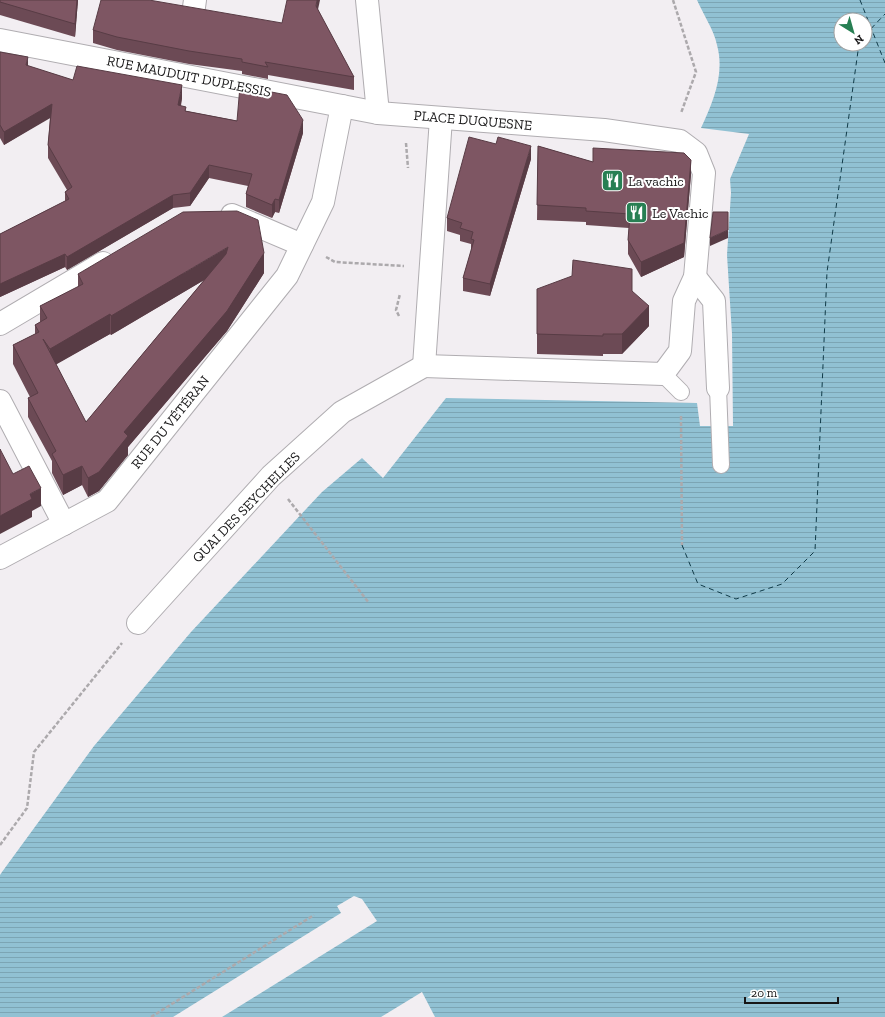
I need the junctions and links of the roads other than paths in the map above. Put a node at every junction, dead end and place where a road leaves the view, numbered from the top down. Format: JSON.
{"nodes":[{"id":1,"x":368,"y":0,"type":"edge"},
{"id":2,"x":0,"y":40,"type":"edge"},
{"id":3,"x":342,"y":106,"type":"junction"},
{"id":4,"x":378,"y":113,"type":"junction"},
{"id":5,"x":440,"y":118,"type":"junction"},
{"id":6,"x":210,"y":217,"type":"edge"},
{"id":7,"x":302,"y":245,"type":"junction"},
{"id":8,"x":117,"y":255,"type":"edge"},
{"id":9,"x":695,"y":277,"type":"junction"},
{"id":10,"x":0,"y":324,"type":"edge"},
{"id":11,"x":424,"y":366,"type":"junction"},
{"id":12,"x":663,"y":374,"type":"junction"},
{"id":13,"x":718,"y":388,"type":"joint"},
{"id":14,"x":681,"y":392,"type":"road end"},
{"id":15,"x":0,"y":401,"type":"edge"},
{"id":16,"x":721,"y":465,"type":"dead end"},
{"id":17,"x":64,"y":524,"type":"junction"},
{"id":18,"x":0,"y":558,"type":"edge"},
{"id":19,"x":138,"y":623,"type":"road end"}],
"edges":[{"from":1,"to":4,"type":"street"},
{"from":2,"to":3,"type":"street","name":"RUE MAUDUIT DUPLESSIS"},
{"from":3,"to":4,"type":"street","name":"RUE MAUDUIT DUPLESSIS"},
{"from":3,"to":7,"type":"street","name":"RUE DU VÉTÉRAN"},
{"from":4,"to":5,"type":"street","name":"PLACE DUQUESNE"},
{"from":5,"to":9,"type":"street","name":"PLACE DUQUESNE"},
{"from":5,"to":11,"type":"street"},
{"from":6,"to":7,"type":"street"},
{"from":7,"to":17,"type":"street","name":"RUE DU VÉTÉRAN"},
{"from":8,"to":10,"type":"street"},
{"from":9,"to":12,"type":"street"},
{"from":9,"to":13,"type":"street"},
{"from":11,"to":12,"type":"street"},
{"from":11,"to":19,"type":"street","name":"QUAI DES SEYCHELLES"},
{"from":12,"to":14,"type":"lane"},
{"from":13,"to":16,"type":"lane"},
{"from":15,"to":17,"type":"street"},
{"from":17,"to":18,"type":"street","name":"RUE DU VÉTÉRAN"}]}
